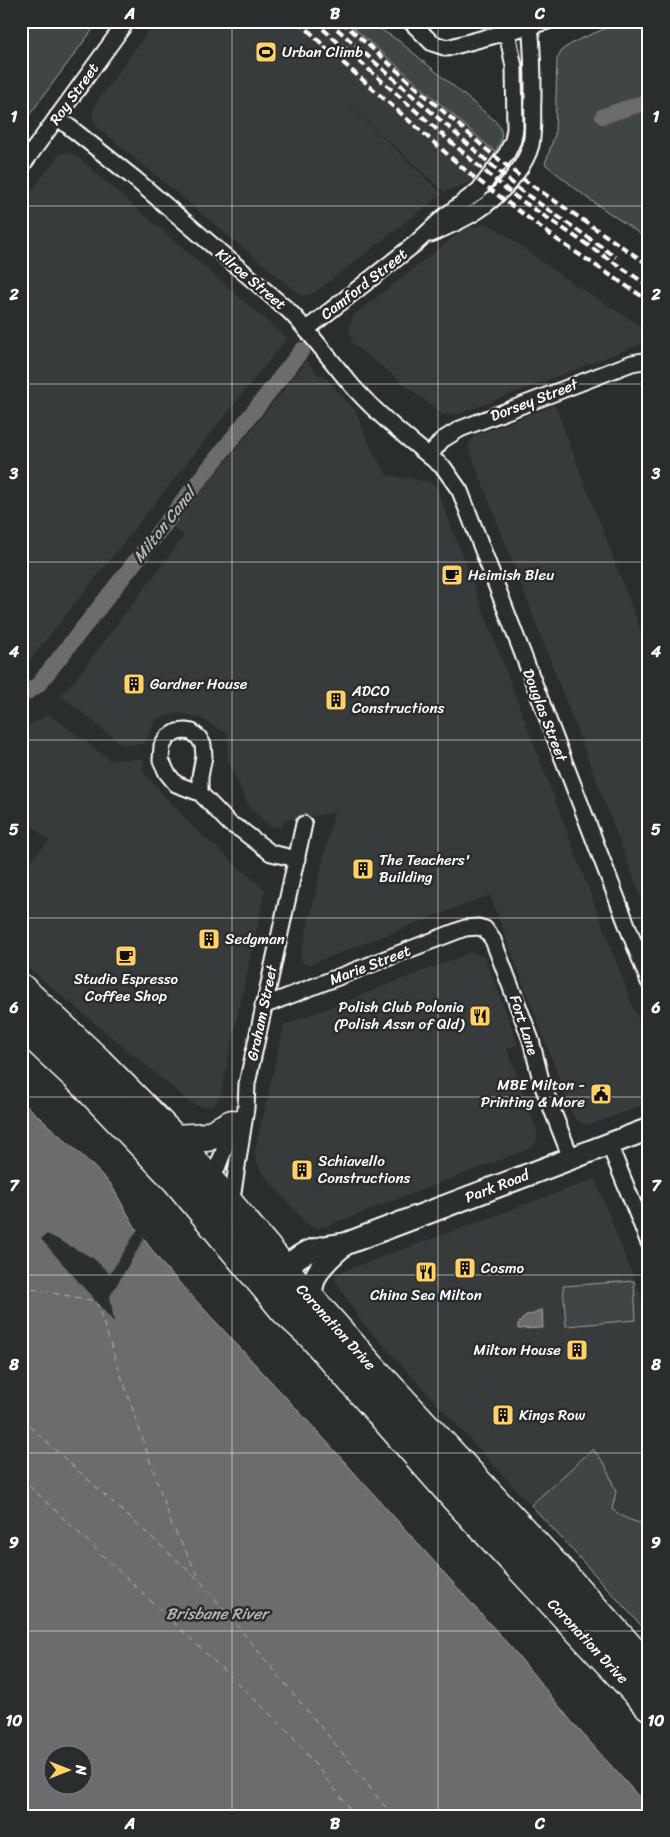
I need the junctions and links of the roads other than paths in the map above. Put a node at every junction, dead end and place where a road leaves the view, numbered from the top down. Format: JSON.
{"nodes":[{"id":1,"x":127,"y":21,"type":"edge"},
{"id":2,"x":410,"y":21,"type":"edge"},
{"id":3,"x":548,"y":21,"type":"edge"},
{"id":4,"x":530,"y":26,"type":"junction"},
{"id":5,"x":508,"y":32,"type":"junction"},
{"id":6,"x":57,"y":117,"type":"junction"},
{"id":7,"x":21,"y":167,"type":"edge"},
{"id":8,"x":421,"y":239,"type":"junction"},
{"id":9,"x":307,"y":329,"type":"junction"},
{"id":10,"x":649,"y":360,"type":"edge"},
{"id":11,"x":429,"y":456,"type":"junction"},
{"id":12,"x":200,"y":793,"type":"dead end"},
{"id":13,"x":304,"y":824,"type":"dead end"},
{"id":14,"x":297,"y":859,"type":"junction"},
{"id":15,"x":478,"y":927,"type":"joint"},
{"id":16,"x":649,"y":982,"type":"edge"},
{"id":17,"x":21,"y":988,"type":"edge"},
{"id":18,"x":263,"y":1006,"type":"junction"},
{"id":19,"x":21,"y":1025,"type":"edge"},
{"id":20,"x":247,"y":1084,"type":"junction"},
{"id":21,"x":232,"y":1124,"type":"junction"},
{"id":22,"x":649,"y":1129,"type":"edge"},
{"id":23,"x":175,"y":1139,"type":"junction"},
{"id":24,"x":609,"y":1144,"type":"junction"},
{"id":25,"x":571,"y":1158,"type":"junction"},
{"id":26,"x":211,"y":1180,"type":"junction"},
{"id":27,"x":231,"y":1205,"type":"junction"},
{"id":28,"x":649,"y":1243,"type":"edge"},
{"id":29,"x":345,"y":1244,"type":"junction"},
{"id":30,"x":231,"y":1247,"type":"junction"},
{"id":31,"x":287,"y":1272,"type":"junction"},
{"id":32,"x":311,"y":1300,"type":"junction"},
{"id":33,"x":312,"y":1336,"type":"junction"},
{"id":34,"x":649,"y":1669,"type":"edge"},
{"id":35,"x":649,"y":1706,"type":"edge"}],
"edges":[{"from":1,"to":6,"type":"street","name":"Roy Street"},
{"from":2,"to":5,"type":"street"},
{"from":3,"to":4,"type":"street"},
{"from":4,"to":5,"type":"street"},
{"from":4,"to":8,"type":"street","name":"Camford Street"},
{"from":5,"to":8,"type":"street","name":"Camford Street"},
{"from":6,"to":7,"type":"street","name":"Roy Street"},
{"from":6,"to":9,"type":"street","name":"Kilroe Street"},
{"from":8,"to":9,"type":"street","name":"Camford Street"},
{"from":9,"to":11,"type":"street","name":"Kilroe Street"},
{"from":10,"to":11,"type":"street","name":"Dorsey Street"},
{"from":11,"to":16,"type":"street","name":"Douglas Street"},
{"from":12,"to":14,"type":"street"},
{"from":13,"to":14,"type":"street","name":"Graham Street"},
{"from":14,"to":18,"type":"street","name":"Graham Street"},
{"from":15,"to":18,"type":"street","name":"Marie Street"},
{"from":15,"to":25,"type":"street","name":"Fort Lane"},
{"from":17,"to":23,"type":"highway","name":"Coronation Drive"},
{"from":18,"to":20,"type":"street","name":"Graham Street"},
{"from":19,"to":30,"type":"highway","name":"Coronation Drive"},
{"from":20,"to":21,"type":"street","name":"Graham Street"},
{"from":20,"to":27,"type":"street","name":"Graham Street"},
{"from":21,"to":23,"type":"highway"},
{"from":21,"to":26,"type":"street","name":"Graham Street"},
{"from":22,"to":24,"type":"street","name":"Park Road"},
{"from":23,"to":26,"type":"highway","name":"Coronation Drive"},
{"from":24,"to":25,"type":"street","name":"Park Road"},
{"from":24,"to":28,"type":"street"},
{"from":25,"to":29,"type":"street","name":"Park Road"},
{"from":26,"to":27,"type":"highway","name":"Coronation Drive"},
{"from":26,"to":30,"type":"street","name":"Graham Street"},
{"from":27,"to":31,"type":"highway","name":"Coronation Drive"},
{"from":29,"to":31,"type":"street","name":"Park Road"},
{"from":29,"to":32,"type":"street","name":"Park Road"},
{"from":30,"to":33,"type":"highway","name":"Coronation Drive"},
{"from":31,"to":32,"type":"highway","name":"Coronation Drive"},
{"from":31,"to":33,"type":"street"},
{"from":32,"to":34,"type":"highway","name":"Coronation Drive"},
{"from":33,"to":35,"type":"highway","name":"Coronation Drive"}]}
